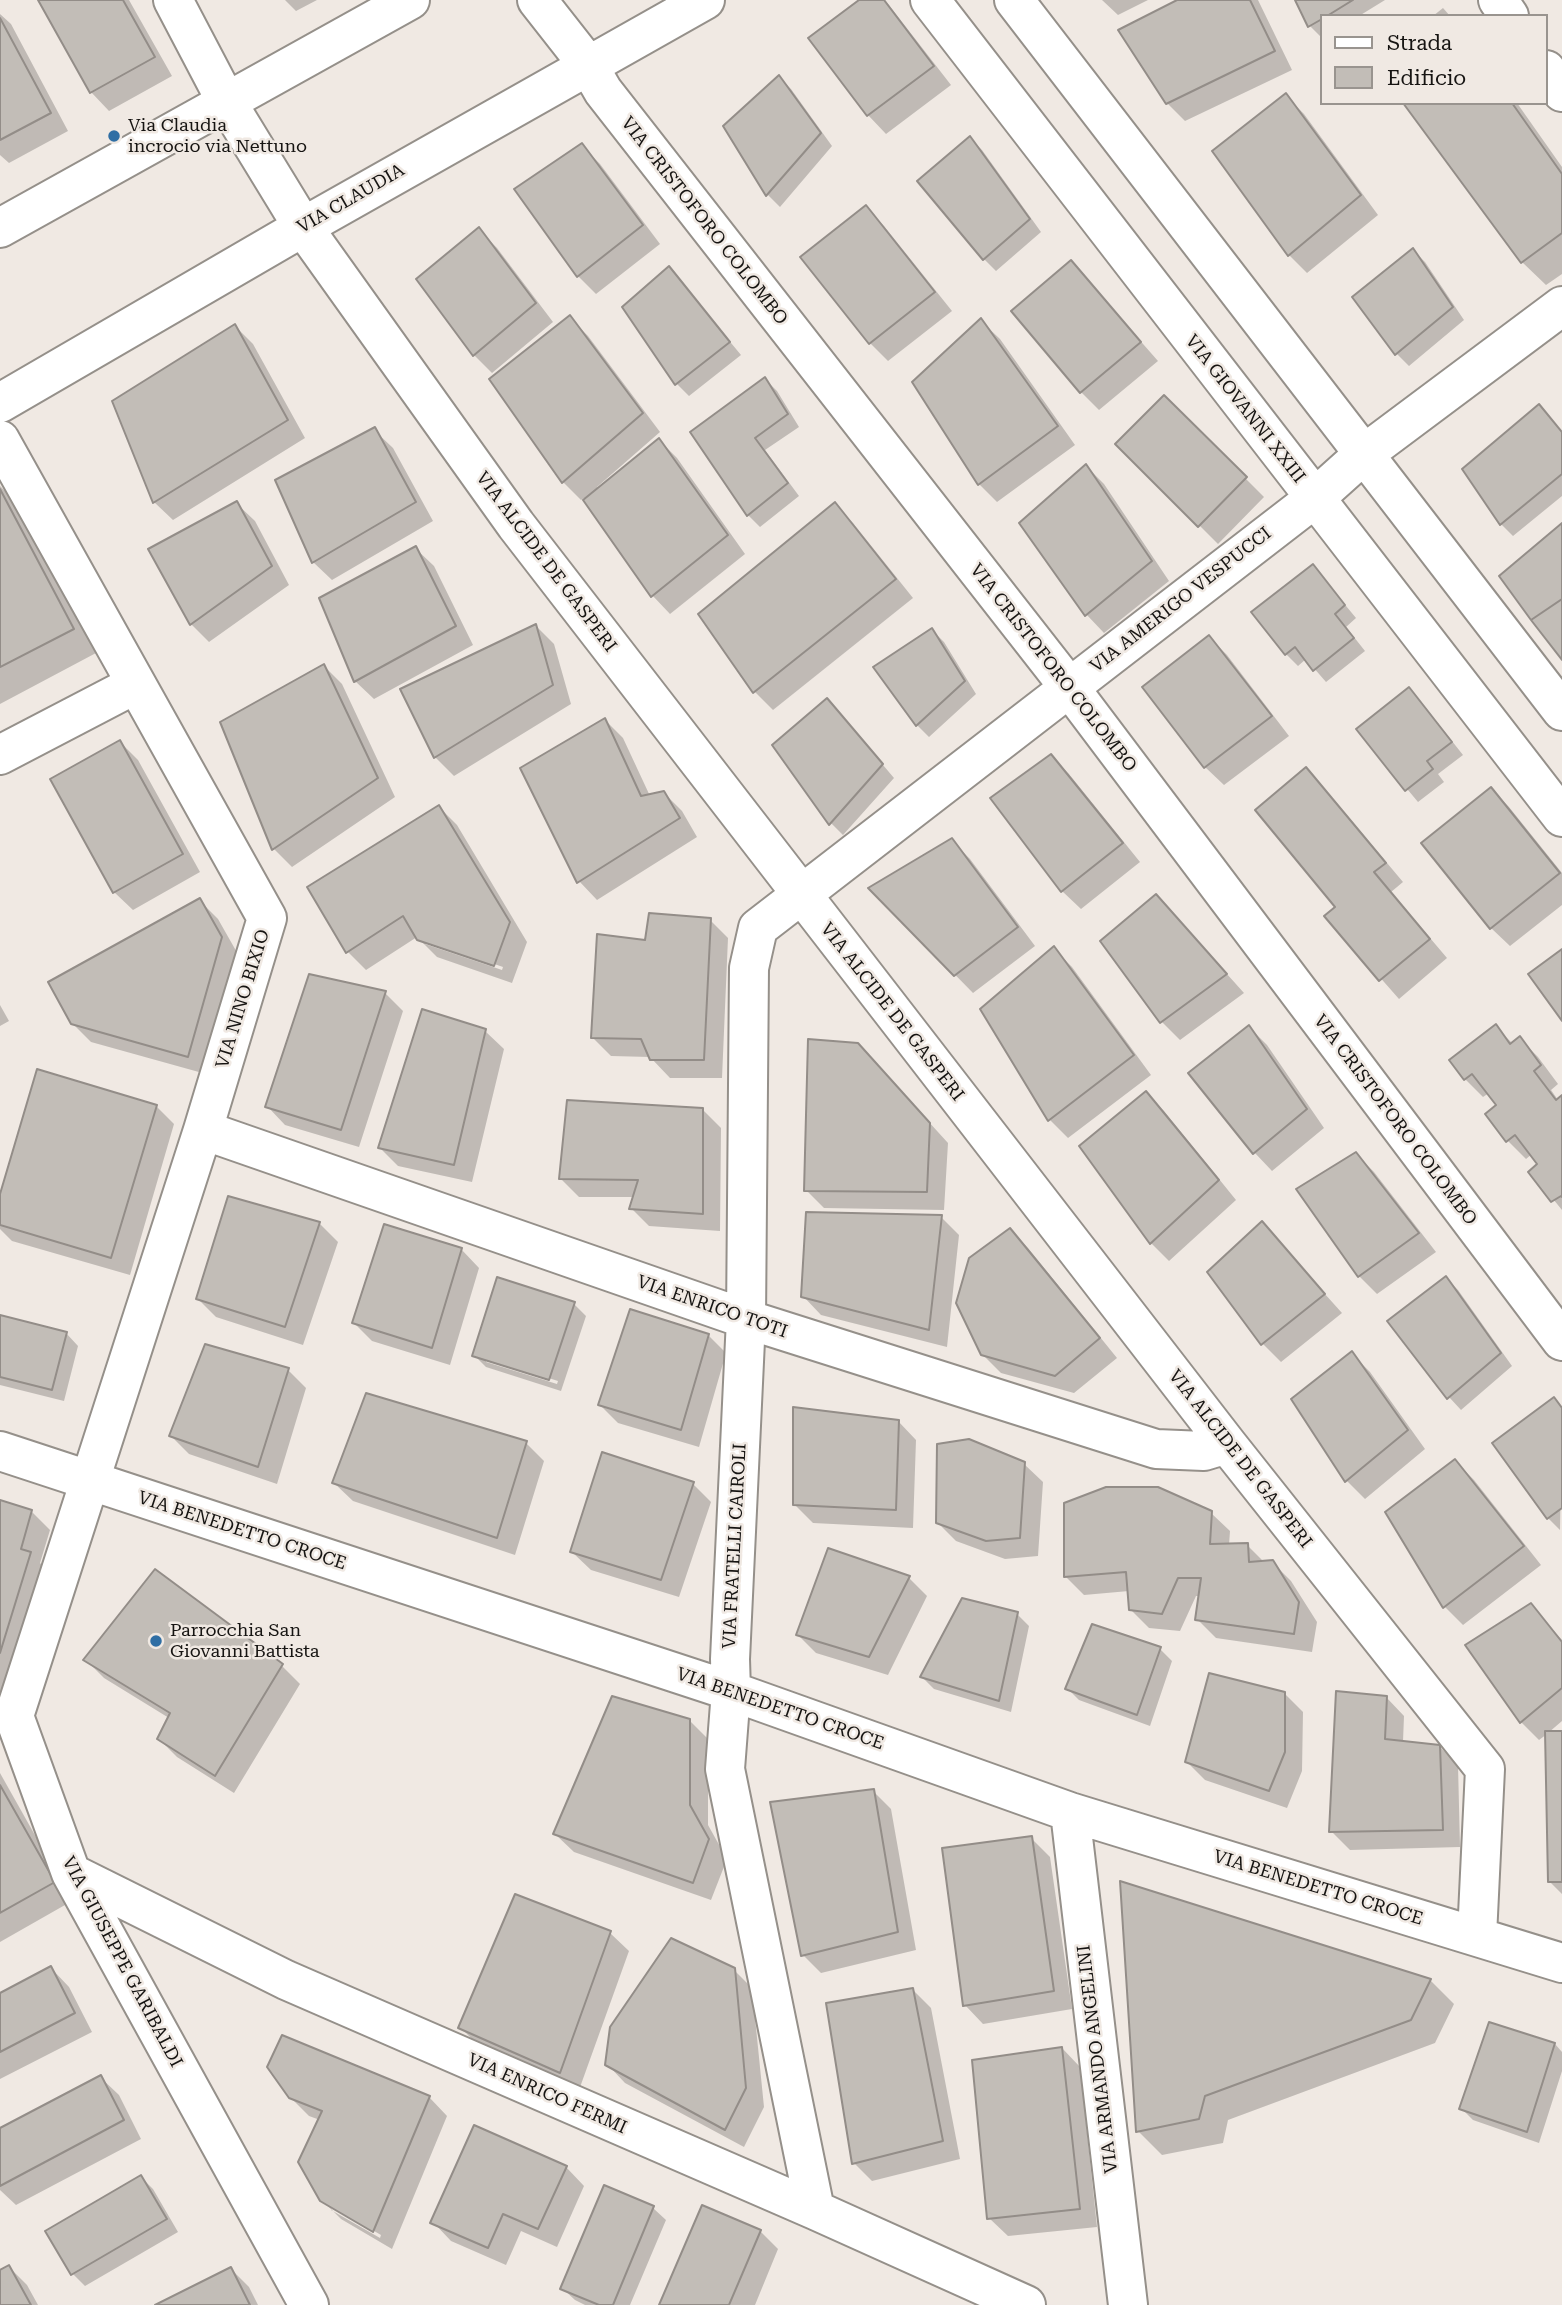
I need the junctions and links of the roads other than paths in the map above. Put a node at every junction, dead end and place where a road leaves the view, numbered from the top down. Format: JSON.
{"nodes":[{"id":1,"x":173,"y":0,"type":"edge"},
{"id":2,"x":410,"y":0,"type":"edge"},
{"id":3,"x":537,"y":0,"type":"edge"},
{"id":4,"x":705,"y":0,"type":"edge"},
{"id":5,"x":930,"y":0,"type":"edge"},
{"id":6,"x":1014,"y":0,"type":"edge"},
{"id":7,"x":588,"y":65,"type":"junction"},
{"id":8,"x":1548,"y":73,"type":"edge"},
{"id":9,"x":1562,"y":92,"type":"edge"},
{"id":10,"x":226,"y":101,"type":"junction"},
{"id":11,"x":303,"y":226,"type":"junction"},
{"id":12,"x":0,"y":228,"type":"edge"},
{"id":13,"x":1562,"y":306,"type":"edge"},
{"id":14,"x":0,"y":403,"type":"edge"},
{"id":15,"x":0,"y":440,"type":"edge"},
{"id":16,"x":1364,"y":454,"type":"junction"},
{"id":17,"x":1315,"y":498,"type":"junction"},
{"id":18,"x":136,"y":684,"type":"junction"},
{"id":19,"x":1069,"y":687,"type":"junction"},
{"id":20,"x":1562,"y":711,"type":"edge"},
{"id":21,"x":0,"y":755,"type":"edge"},
{"id":22,"x":1562,"y":817,"type":"edge"},
{"id":23,"x":800,"y":893,"type":"junction"},
{"id":24,"x":203,"y":1130,"type":"junction"},
{"id":25,"x":746,"y":1320,"type":"junction"},
{"id":26,"x":1562,"y":1340,"type":"edge"},
{"id":27,"x":1227,"y":1444,"type":"junction"},
{"id":28,"x":0,"y":1451,"type":"edge"},
{"id":29,"x":88,"y":1481,"type":"junction"},
{"id":30,"x":731,"y":1691,"type":"junction"},
{"id":31,"x":1070,"y":1812,"type":"junction"},
{"id":32,"x":71,"y":1873,"type":"junction"},
{"id":33,"x":1477,"y":1936,"type":"junction"},
{"id":34,"x":1562,"y":1963,"type":"edge"},
{"id":35,"x":815,"y":2210,"type":"junction"},
{"id":36,"x":309,"y":2305,"type":"edge"},
{"id":37,"x":1026,"y":2305,"type":"edge"},
{"id":38,"x":1128,"y":2305,"type":"edge"}],
"edges":[{"from":1,"to":10,"type":"street","name":"VIA ALCIDE DE GASPERI"},
{"from":2,"to":10,"type":"street"},
{"from":3,"to":7,"type":"street","name":"VIA CRISTOFORO COLOMBO"},
{"from":4,"to":7,"type":"street","name":"VIA CLAUDIA"},
{"from":5,"to":17,"type":"street","name":"VIA GIOVANNI XXIII"},
{"from":6,"to":16,"type":"street"},
{"from":7,"to":11,"type":"street","name":"VIA CLAUDIA"},
{"from":7,"to":19,"type":"street","name":"VIA CRISTOFORO COLOMBO"},
{"from":8,"to":9,"type":"street"},
{"from":10,"to":11,"type":"street","name":"VIA ALCIDE DE GASPERI"},
{"from":10,"to":12,"type":"street"},
{"from":11,"to":14,"type":"street","name":"VIA CLAUDIA"},
{"from":11,"to":23,"type":"street","name":"VIA ALCIDE DE GASPERI"},
{"from":13,"to":16,"type":"street","name":"VIA AMERIGO VESPUCCI"},
{"from":15,"to":18,"type":"street","name":"VIA NINO BIXIO"},
{"from":16,"to":17,"type":"street","name":"VIA AMERIGO VESPUCCI"},
{"from":16,"to":20,"type":"street"},
{"from":17,"to":19,"type":"street","name":"VIA AMERIGO VESPUCCI"},
{"from":17,"to":22,"type":"street","name":"VIA GIOVANNI XXIII"},
{"from":18,"to":21,"type":"street"},
{"from":18,"to":24,"type":"street","name":"VIA NINO BIXIO"},
{"from":19,"to":23,"type":"street","name":"VIA AMERIGO VESPUCCI"},
{"from":19,"to":26,"type":"street","name":"VIA CRISTOFORO COLOMBO"},
{"from":23,"to":25,"type":"street","name":"VIA FRATELLI CAIROLI"},
{"from":23,"to":27,"type":"street","name":"VIA ALCIDE DE GASPERI"},
{"from":24,"to":25,"type":"street","name":"VIA ENRICO TOTI"},
{"from":24,"to":29,"type":"street","name":"VIA NINO BIXIO"},
{"from":25,"to":27,"type":"street","name":"VIA ENRICO TOTI"},
{"from":25,"to":30,"type":"street","name":"VIA FRATELLI CAIROLI"},
{"from":27,"to":33,"type":"street","name":"VIA ALCIDE DE GASPERI"},
{"from":28,"to":29,"type":"street","name":"VIA BENEDETTO CROCE"},
{"from":29,"to":30,"type":"street","name":"VIA BENEDETTO CROCE"},
{"from":29,"to":32,"type":"street","name":"VIA GIUSEPPE GARIBALDI"},
{"from":30,"to":31,"type":"street","name":"VIA BENEDETTO CROCE"},
{"from":30,"to":35,"type":"street","name":"VIA FRATELLI CAIROLI"},
{"from":31,"to":33,"type":"street","name":"VIA BENEDETTO CROCE"},
{"from":31,"to":38,"type":"street","name":"VIA ARMANDO ANGELINI"},
{"from":32,"to":35,"type":"street","name":"VIA ENRICO FERMI"},
{"from":32,"to":36,"type":"street","name":"VIA GIUSEPPE GARIBALDI"},
{"from":33,"to":34,"type":"street","name":"VIA BENEDETTO CROCE"},
{"from":35,"to":37,"type":"street","name":"VIA ENRICO FERMI"}]}
